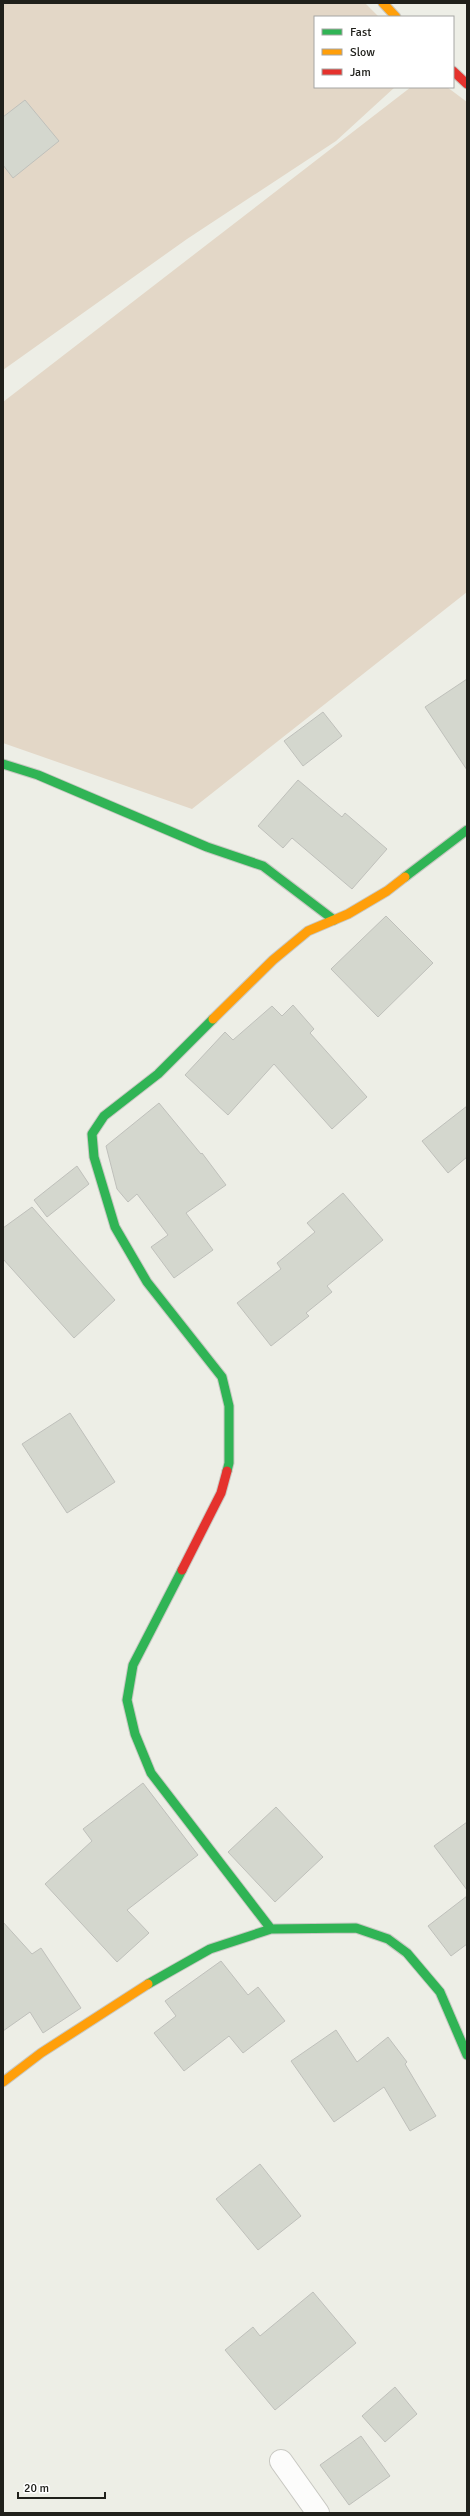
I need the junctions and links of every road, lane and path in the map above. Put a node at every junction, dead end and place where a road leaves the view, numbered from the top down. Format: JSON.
{"nodes":[{"id":1,"x":383,"y":3,"type":"edge"},
{"id":2,"x":395,"y":16,"type":"edge"},
{"id":3,"x":454,"y":72,"type":"edge"},
{"id":4,"x":467,"y":84,"type":"edge"},
{"id":5,"x":3,"y":764,"type":"edge"},
{"id":6,"x":467,"y":830,"type":"edge"},
{"id":7,"x":334,"y":920,"type":"junction"},
{"id":8,"x":271,"y":1929,"type":"junction"},
{"id":9,"x":467,"y":2055,"type":"edge"},
{"id":10,"x":3,"y":2082,"type":"edge"},
{"id":11,"x":281,"y":2461,"type":"dead end"},
{"id":12,"x":318,"y":2513,"type":"edge"}],
"edges":[{"from":1,"to":2,"type":"street"},
{"from":3,"to":4,"type":"street"},
{"from":5,"to":7,"type":"street"},
{"from":6,"to":7,"type":"street"},
{"from":7,"to":8,"type":"street"},
{"from":8,"to":9,"type":"street"},
{"from":8,"to":10,"type":"street"},
{"from":11,"to":12,"type":"street"}]}
